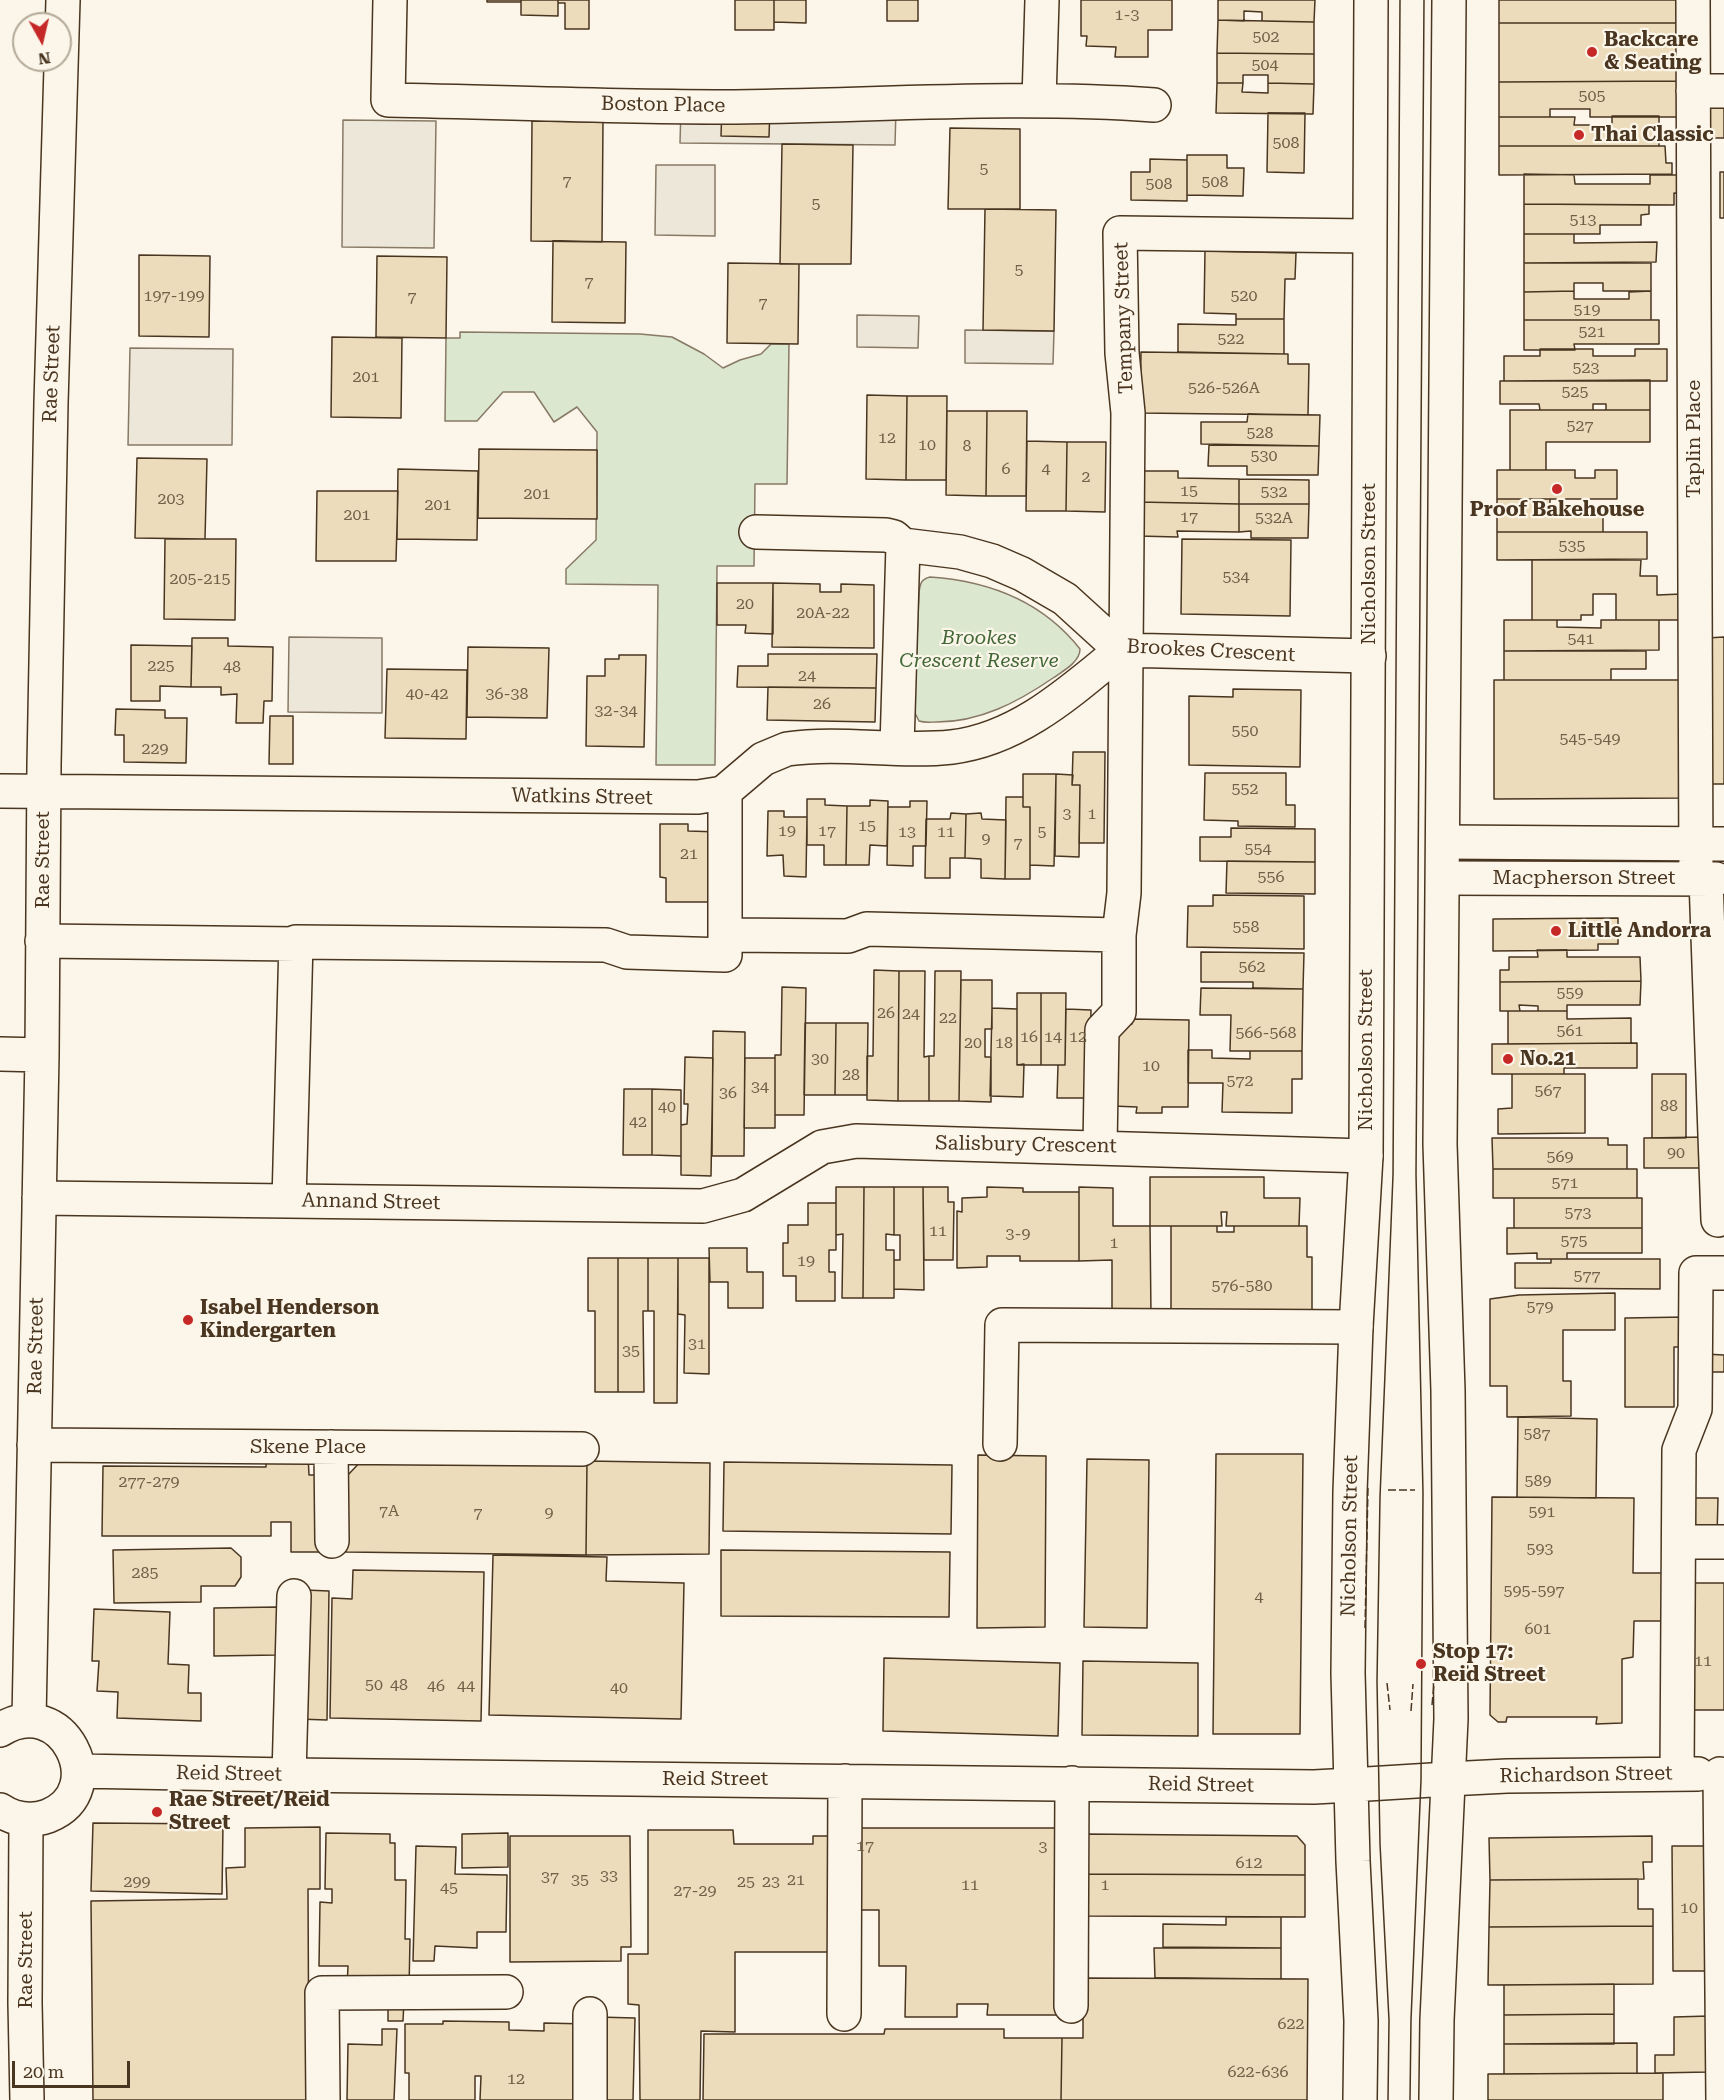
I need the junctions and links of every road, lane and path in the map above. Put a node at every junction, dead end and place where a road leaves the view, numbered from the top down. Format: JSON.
{"nodes":[{"id":1,"x":63,"y":0,"type":"edge"},
{"id":2,"x":390,"y":0,"type":"edge"},
{"id":3,"x":1042,"y":0,"type":"edge"},
{"id":4,"x":1371,"y":0,"type":"edge"},
{"id":5,"x":1449,"y":0,"type":"edge"},
{"id":6,"x":1693,"y":0,"type":"edge"},
{"id":7,"x":1709,"y":92,"type":"edge"},
{"id":8,"x":1039,"y":100,"type":"junction"},
{"id":9,"x":1154,"y":105,"type":"dead end"},
{"id":10,"x":1368,"y":236,"type":"junction"},
{"id":11,"x":756,"y":532,"type":"dead end"},
{"id":12,"x":903,"y":545,"type":"junction"},
{"id":13,"x":1123,"y":650,"type":"junction"},
{"id":14,"x":1369,"y":656,"type":"junction"},
{"id":15,"x":897,"y":747,"type":"junction"},
{"id":16,"x":725,"y":791,"type":"junction"},
{"id":17,"x":0,"y":792,"type":"edge"},
{"id":18,"x":43,"y":792,"type":"junction"},
{"id":19,"x":1444,"y":842,"type":"junction"},
{"id":20,"x":1710,"y":844,"type":"edge"},
{"id":21,"x":1443,"y":878,"type":"junction"},
{"id":22,"x":1709,"y":879,"type":"edge"},
{"id":23,"x":726,"y":934,"type":"junction"},
{"id":24,"x":1119,"y":934,"type":"junction"},
{"id":25,"x":42,"y":941,"type":"junction"},
{"id":26,"x":296,"y":944,"type":"junction"},
{"id":27,"x":0,"y":1054,"type":"edge"},
{"id":28,"x":42,"y":1055,"type":"junction"},
{"id":29,"x":1100,"y":1147,"type":"junction"},
{"id":30,"x":1365,"y":1156,"type":"junction"},
{"id":31,"x":39,"y":1198,"type":"junction"},
{"id":32,"x":289,"y":1201,"type":"junction"},
{"id":33,"x":703,"y":1206,"type":"joint"},
{"id":34,"x":1718,"y":1220,"type":"dead end"},
{"id":35,"x":1724,"y":1272,"type":"edge"},
{"id":36,"x":1356,"y":1327,"type":"junction"},
{"id":37,"x":1000,"y":1444,"type":"dead end"},
{"id":38,"x":34,"y":1445,"type":"junction"},
{"id":39,"x":331,"y":1448,"type":"junction"},
{"id":40,"x":582,"y":1449,"type":"dead end"},
{"id":41,"x":332,"y":1541,"type":"dead end"},
{"id":42,"x":1679,"y":1542,"type":"junction"},
{"id":43,"x":1724,"y":1542,"type":"edge"},
{"id":44,"x":294,"y":1596,"type":"dead end"},
{"id":45,"x":14,"y":1725,"type":"edge"},
{"id":46,"x":79,"y":1771,"type":"junction"},
{"id":47,"x":1677,"y":1774,"type":"junction"},
{"id":48,"x":1722,"y":1774,"type":"edge"},
{"id":49,"x":289,"y":1775,"type":"junction"},
{"id":50,"x":1448,"y":1779,"type":"junction"},
{"id":51,"x":845,"y":1781,"type":"junction"},
{"id":52,"x":1072,"y":1783,"type":"junction"},
{"id":53,"x":1352,"y":1785,"type":"junction"},
{"id":54,"x":13,"y":1815,"type":"edge"},
{"id":55,"x":506,"y":1992,"type":"dead end"},
{"id":56,"x":13,"y":2003,"type":"edge"},
{"id":57,"x":1071,"y":2006,"type":"dead end"},
{"id":58,"x":590,"y":2014,"type":"dead end"},
{"id":59,"x":844,"y":2014,"type":"dead end"},
{"id":60,"x":27,"y":2100,"type":"edge"},
{"id":61,"x":323,"y":2100,"type":"edge"},
{"id":62,"x":590,"y":2100,"type":"edge"},
{"id":63,"x":1360,"y":2100,"type":"edge"},
{"id":64,"x":1436,"y":2100,"type":"edge"},
{"id":65,"x":1723,"y":2100,"type":"edge"}],
"edges":[{"from":1,"to":18,"type":"street","name":"Rae Street"},
{"from":2,"to":8,"type":"street","name":"Boston Place"},
{"from":3,"to":8,"type":"street"},
{"from":4,"to":10,"type":"street","name":"Nicholson Street"},
{"from":5,"to":19,"type":"street"},
{"from":6,"to":7,"type":"street","name":"Taplin Place"},
{"from":7,"to":20,"type":"street","name":"Taplin Place"},
{"from":8,"to":9,"type":"street","name":"Boston Place"},
{"from":10,"to":13,"type":"street","name":"Tempany Street"},
{"from":10,"to":14,"type":"street","name":"Nicholson Street"},
{"from":11,"to":12,"type":"street","name":"Brookes Crescent"},
{"from":12,"to":13,"type":"street","name":"Brookes Crescent"},
{"from":12,"to":15,"type":"street"},
{"from":13,"to":14,"type":"street","name":"Brookes Crescent"},
{"from":13,"to":15,"type":"street","name":"Watkins Street"},
{"from":13,"to":24,"type":"street"},
{"from":14,"to":30,"type":"street","name":"Nicholson Street"},
{"from":15,"to":16,"type":"street","name":"Watkins Street"},
{"from":16,"to":18,"type":"street","name":"Watkins Street"},
{"from":16,"to":23,"type":"street"},
{"from":17,"to":18,"type":"street","name":"Watkins Street"},
{"from":18,"to":25,"type":"street","name":"Rae Street"},
{"from":19,"to":20,"type":"street","name":"Macpherson Street"},
{"from":19,"to":21,"type":"street"},
{"from":20,"to":22,"type":"street","name":"Taplin Place"},
{"from":21,"to":22,"type":"street","name":"Macpherson Street"},
{"from":21,"to":50,"type":"street"},
{"from":22,"to":34,"type":"street","name":"Taplin Place"},
{"from":23,"to":24,"type":"street"},
{"from":23,"to":26,"type":"street"},
{"from":24,"to":29,"type":"street"},
{"from":25,"to":26,"type":"street"},
{"from":25,"to":28,"type":"street","name":"Rae Street"},
{"from":26,"to":32,"type":"street"},
{"from":27,"to":28,"type":"street"},
{"from":28,"to":31,"type":"street","name":"Rae Street"},
{"from":29,"to":30,"type":"street","name":"Salisbury Crescent"},
{"from":29,"to":33,"type":"street","name":"Salisbury Crescent"},
{"from":30,"to":36,"type":"street","name":"Nicholson Street"},
{"from":31,"to":32,"type":"street","name":"Annand Street"},
{"from":31,"to":38,"type":"street","name":"Rae Street"},
{"from":32,"to":33,"type":"street","name":"Annand Street"},
{"from":35,"to":42,"type":"street"},
{"from":36,"to":37,"type":"street"},
{"from":36,"to":53,"type":"street","name":"Nicholson Street"},
{"from":38,"to":39,"type":"street","name":"Skene Place"},
{"from":38,"to":45,"type":"street","name":"Rae Street"},
{"from":39,"to":40,"type":"street","name":"Skene Place"},
{"from":39,"to":41,"type":"street"},
{"from":42,"to":43,"type":"street"},
{"from":42,"to":47,"type":"street"},
{"from":44,"to":49,"type":"street"},
{"from":45,"to":46,"type":"street"},
{"from":46,"to":49,"type":"street","name":"Reid Street"},
{"from":46,"to":54,"type":"street"},
{"from":47,"to":48,"type":"street","name":"Richardson Street"},
{"from":47,"to":50,"type":"street","name":"Richardson Street"},
{"from":48,"to":65,"type":"street"},
{"from":49,"to":51,"type":"street","name":"Reid Street"},
{"from":50,"to":53,"type":"street","name":"Richardson Street"},
{"from":50,"to":64,"type":"street"},
{"from":51,"to":52,"type":"street","name":"Reid Street"},
{"from":51,"to":59,"type":"street"},
{"from":52,"to":53,"type":"street","name":"Reid Street"},
{"from":52,"to":57,"type":"street"},
{"from":53,"to":63,"type":"street","name":"Nicholson Street"},
{"from":54,"to":56,"type":"street","name":"Rae Street"},
{"from":55,"to":61,"type":"street"},
{"from":56,"to":60,"type":"street","name":"Rae Street"},
{"from":58,"to":62,"type":"street"}]}
